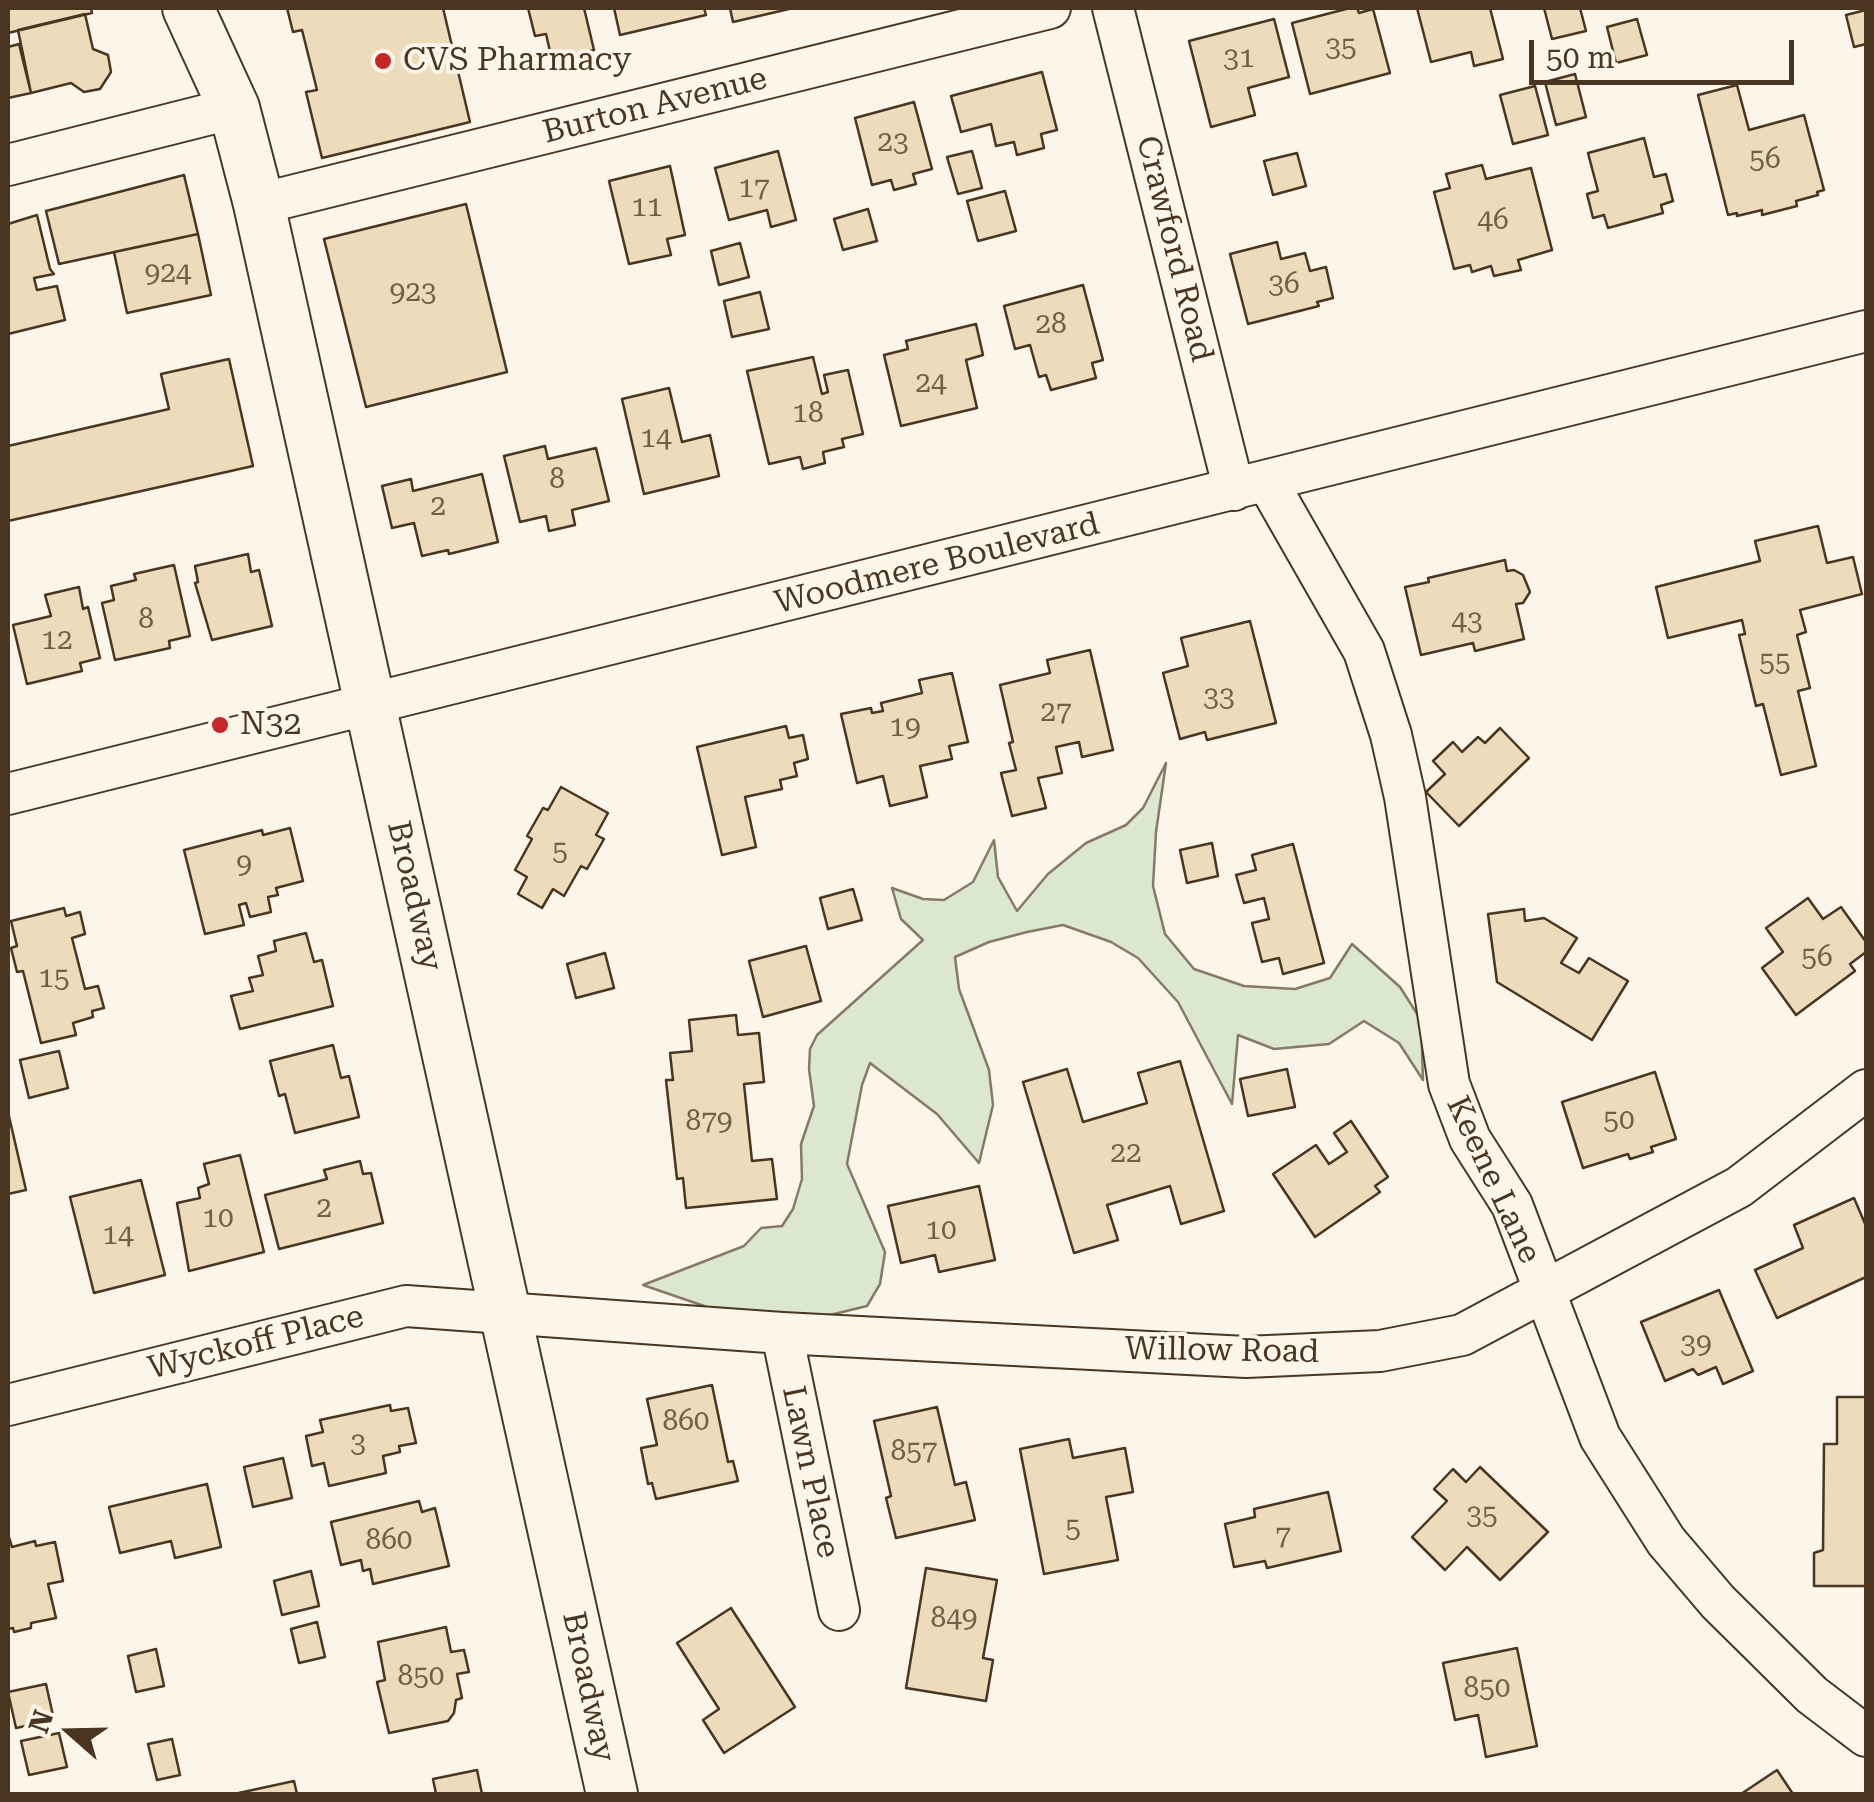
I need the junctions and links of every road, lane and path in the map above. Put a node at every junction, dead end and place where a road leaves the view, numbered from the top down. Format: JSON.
{"nodes":[{"id":1,"x":188,"y":8,"type":"edge"},
{"id":2,"x":1050,"y":8,"type":"edge"},
{"id":3,"x":1114,"y":8,"type":"edge"},
{"id":4,"x":234,"y":108,"type":"junction"},
{"id":5,"x":8,"y":164,"type":"edge"},
{"id":6,"x":260,"y":204,"type":"junction"},
{"id":7,"x":1866,"y":331,"type":"edge"},
{"id":8,"x":1251,"y":486,"type":"junction"},
{"id":9,"x":371,"y":704,"type":"junction"},
{"id":10,"x":8,"y":794,"type":"edge"},
{"id":11,"x":1866,"y":1090,"type":"edge"},
{"id":12,"x":1543,"y":1292,"type":"junction"},
{"id":13,"x":507,"y":1312,"type":"junction"},
{"id":14,"x":782,"y":1334,"type":"junction"},
{"id":15,"x":8,"y":1404,"type":"edge"},
{"id":16,"x":838,"y":1610,"type":"dead end"},
{"id":17,"x":1866,"y":1736,"type":"edge"},
{"id":18,"x":612,"y":1794,"type":"edge"}],
"edges":[{"from":1,"to":4,"type":"main road","name":"Broadway"},
{"from":2,"to":6,"type":"street","name":"Burton Avenue"},
{"from":3,"to":8,"type":"street","name":"Crawford Road"},
{"from":4,"to":5,"type":"street"},
{"from":4,"to":6,"type":"main road","name":"Broadway"},
{"from":6,"to":9,"type":"main road","name":"Broadway"},
{"from":7,"to":8,"type":"street","name":"Woodmere Boulevard"},
{"from":8,"to":9,"type":"street","name":"Woodmere Boulevard"},
{"from":8,"to":12,"type":"street","name":"Keene Lane"},
{"from":9,"to":10,"type":"street","name":"Woodmere Boulevard"},
{"from":9,"to":13,"type":"main road","name":"Broadway"},
{"from":11,"to":12,"type":"street","name":"Willow Road"},
{"from":12,"to":14,"type":"street","name":"Willow Road"},
{"from":12,"to":17,"type":"street","name":"Keene Lane"},
{"from":13,"to":14,"type":"street","name":"Willow Road"},
{"from":13,"to":15,"type":"street","name":"Wyckoff Place"},
{"from":13,"to":18,"type":"main road","name":"Broadway"},
{"from":14,"to":16,"type":"street","name":"Lawn Place"}]}
